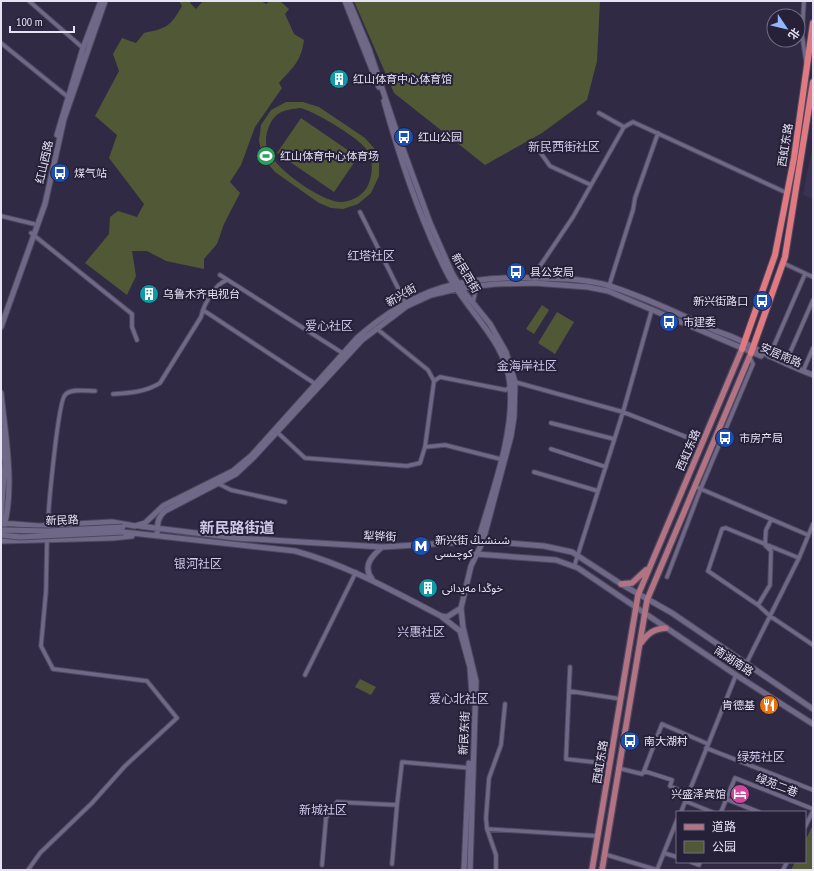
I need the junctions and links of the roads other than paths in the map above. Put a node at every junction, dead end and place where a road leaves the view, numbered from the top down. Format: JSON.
{"nodes":[{"id":1,"x":29,"y":1,"type":"edge"},
{"id":2,"x":101,"y":1,"type":"edge"},
{"id":3,"x":105,"y":1,"type":"edge"},
{"id":4,"x":345,"y":1,"type":"edge"},
{"id":5,"x":349,"y":1,"type":"edge"},
{"id":6,"x":804,"y":1,"type":"edge"},
{"id":7,"x":813,"y":23,"type":"edge"},
{"id":8,"x":1,"y":43,"type":"edge"},
{"id":9,"x":83,"y":48,"type":"junction"},
{"id":10,"x":807,"y":67,"type":"junction"},
{"id":11,"x":813,"y":82,"type":"edge"},
{"id":12,"x":68,"y":97,"type":"junction"},
{"id":13,"x":599,"y":113,"type":"dead end"},
{"id":14,"x":624,"y":127,"type":"junction"},
{"id":15,"x":658,"y":133,"type":"junction"},
{"id":16,"x":535,"y":145,"type":"dead end"},
{"id":17,"x":591,"y":185,"type":"junction"},
{"id":18,"x":786,"y":193,"type":"junction"},
{"id":19,"x":360,"y":212,"type":"dead end"},
{"id":20,"x":1,"y":216,"type":"edge"},
{"id":21,"x":34,"y":224,"type":"junction"},
{"id":22,"x":32,"y":234,"type":"junction"},
{"id":23,"x":783,"y":264,"type":"junction"},
{"id":24,"x":805,"y":274,"type":"junction"},
{"id":25,"x":220,"y":275,"type":"dead end"},
{"id":26,"x":813,"y":277,"type":"edge"},
{"id":27,"x":535,"y":278,"type":"junction"},
{"id":28,"x":227,"y":280,"type":"junction"},
{"id":29,"x":456,"y":283,"type":"junction"},
{"id":30,"x":482,"y":285,"type":"junction"},
{"id":31,"x":609,"y":286,"type":"junction"},
{"id":32,"x":459,"y":288,"type":"junction"},
{"id":33,"x":813,"y":300,"type":"edge"},
{"id":34,"x":473,"y":303,"type":"junction"},
{"id":35,"x":406,"y":304,"type":"junction"},
{"id":36,"x":652,"y":309,"type":"junction"},
{"id":37,"x":203,"y":310,"type":"junction"},
{"id":38,"x":1,"y":321,"type":"edge"},
{"id":39,"x":1,"y":328,"type":"edge"},
{"id":40,"x":376,"y":328,"type":"junction"},
{"id":41,"x":137,"y":340,"type":"dead end"},
{"id":42,"x":743,"y":345,"type":"junction"},
{"id":43,"x":813,"y":348,"type":"edge"},
{"id":44,"x":751,"y":353,"type":"junction"},
{"id":45,"x":346,"y":354,"type":"junction"},
{"id":46,"x":769,"y":357,"type":"junction"},
{"id":47,"x":785,"y":364,"type":"junction"},
{"id":48,"x":803,"y":371,"type":"junction"},
{"id":49,"x":813,"y":375,"type":"edge"},
{"id":50,"x":813,"y":379,"type":"edge"},
{"id":51,"x":434,"y":381,"type":"junction"},
{"id":52,"x":516,"y":382,"type":"junction"},
{"id":53,"x":318,"y":385,"type":"junction"},
{"id":54,"x":510,"y":386,"type":"junction"},
{"id":55,"x":95,"y":391,"type":"dead end"},
{"id":56,"x":1,"y":393,"type":"edge"},
{"id":57,"x":113,"y":394,"type":"dead end"},
{"id":58,"x":623,"y":412,"type":"junction"},
{"id":59,"x":551,"y":423,"type":"dead end"},
{"id":60,"x":1,"y":430,"type":"edge"},
{"id":61,"x":277,"y":432,"type":"junction"},
{"id":62,"x":689,"y":438,"type":"dead end"},
{"id":63,"x":614,"y":439,"type":"junction"},
{"id":64,"x":425,"y":447,"type":"junction"},
{"id":65,"x":551,"y":449,"type":"dead end"},
{"id":66,"x":503,"y":460,"type":"junction"},
{"id":67,"x":3,"y":462,"type":"edge"},
{"id":68,"x":606,"y":467,"type":"junction"},
{"id":69,"x":534,"y":472,"type":"dead end"},
{"id":70,"x":219,"y":484,"type":"junction"},
{"id":71,"x":694,"y":486,"type":"junction"},
{"id":72,"x":701,"y":488,"type":"junction"},
{"id":73,"x":598,"y":491,"type":"junction"},
{"id":74,"x":285,"y":502,"type":"dead end"},
{"id":75,"x":1,"y":518,"type":"edge"},
{"id":76,"x":771,"y":520,"type":"junction"},
{"id":77,"x":3,"y":523,"type":"edge"},
{"id":78,"x":813,"y":524,"type":"edge"},
{"id":79,"x":48,"y":526,"type":"junction"},
{"id":80,"x":135,"y":526,"type":"junction"},
{"id":81,"x":158,"y":528,"type":"junction"},
{"id":82,"x":1,"y":530,"type":"edge"},
{"id":83,"x":123,"y":530,"type":"junction"},
{"id":84,"x":141,"y":534,"type":"junction"},
{"id":85,"x":808,"y":534,"type":"junction"},
{"id":86,"x":1,"y":535,"type":"edge"},
{"id":87,"x":157,"y":536,"type":"junction"},
{"id":88,"x":813,"y":536,"type":"edge"},
{"id":89,"x":47,"y":540,"type":"junction"},
{"id":90,"x":1,"y":541,"type":"edge"},
{"id":91,"x":480,"y":541,"type":"junction"},
{"id":92,"x":766,"y":545,"type":"junction"},
{"id":93,"x":382,"y":547,"type":"junction"},
{"id":94,"x":476,"y":554,"type":"junction"},
{"id":95,"x":578,"y":556,"type":"junction"},
{"id":96,"x":799,"y":558,"type":"junction"},
{"id":97,"x":650,"y":565,"type":"junction"},
{"id":98,"x":574,"y":567,"type":"junction"},
{"id":99,"x":356,"y":572,"type":"junction"},
{"id":100,"x":667,"y":577,"type":"dead end"},
{"id":101,"x":372,"y":580,"type":"junction"},
{"id":102,"x":621,"y":584,"type":"junction"},
{"id":103,"x":638,"y":595,"type":"junction"},
{"id":104,"x":647,"y":600,"type":"junction"},
{"id":105,"x":758,"y":605,"type":"junction"},
{"id":106,"x":461,"y":608,"type":"junction"},
{"id":107,"x":635,"y":608,"type":"junction"},
{"id":108,"x":644,"y":614,"type":"junction"},
{"id":109,"x":441,"y":616,"type":"junction"},
{"id":110,"x":770,"y":616,"type":"junction"},
{"id":111,"x":666,"y":628,"type":"junction"},
{"id":112,"x":640,"y":645,"type":"junction"},
{"id":113,"x":813,"y":645,"type":"edge"},
{"id":114,"x":746,"y":664,"type":"junction"},
{"id":115,"x":570,"y":667,"type":"dead end"},
{"id":116,"x":305,"y":675,"type":"dead end"},
{"id":117,"x":736,"y":675,"type":"junction"},
{"id":118,"x":569,"y":691,"type":"junction"},
{"id":119,"x":621,"y":699,"type":"junction"},
{"id":120,"x":505,"y":704,"type":"dead end"},
{"id":121,"x":813,"y":709,"type":"edge"},
{"id":122,"x":813,"y":724,"type":"edge"},
{"id":123,"x":708,"y":744,"type":"junction"},
{"id":124,"x":706,"y":748,"type":"junction"},
{"id":125,"x":610,"y":764,"type":"junction"},
{"id":126,"x":471,"y":768,"type":"junction"},
{"id":127,"x":618,"y":768,"type":"junction"},
{"id":128,"x":644,"y":771,"type":"junction"},
{"id":129,"x":813,"y":790,"type":"edge"},
{"id":130,"x":688,"y":794,"type":"junction"},
{"id":131,"x":726,"y":799,"type":"junction"},
{"id":132,"x":685,"y":801,"type":"junction"},
{"id":133,"x":397,"y":805,"type":"junction"},
{"id":134,"x":813,"y":810,"type":"edge"},
{"id":135,"x":681,"y":811,"type":"edge"},
{"id":136,"x":710,"y":811,"type":"edge"},
{"id":137,"x":721,"y":811,"type":"edge"},
{"id":138,"x":756,"y":811,"type":"edge"},
{"id":139,"x":806,"y":825,"type":"edge"},
{"id":140,"x":676,"y":827,"type":"edge"},
{"id":141,"x":487,"y":829,"type":"junction"},
{"id":142,"x":598,"y":836,"type":"junction"},
{"id":143,"x":664,"y":852,"type":"junction"},
{"id":144,"x":604,"y":854,"type":"junction"},
{"id":145,"x":676,"y":857,"type":"edge"},
{"id":146,"x":392,"y":864,"type":"dead end"},
{"id":147,"x":322,"y":865,"type":"dead end"},
{"id":148,"x":28,"y":870,"type":"edge"},
{"id":149,"x":464,"y":870,"type":"edge"},
{"id":150,"x":470,"y":870,"type":"edge"},
{"id":151,"x":496,"y":870,"type":"edge"},
{"id":152,"x":592,"y":870,"type":"edge"},
{"id":153,"x":602,"y":870,"type":"edge"},
{"id":154,"x":657,"y":870,"type":"edge"}],
"edges":[{"from":1,"to":9,"type":"street"},
{"from":2,"to":9,"type":"main road","name":"红山西路"},
{"from":3,"to":22,"type":"main road","name":"红山西路"},
{"from":4,"to":29,"type":"main road","name":"新民西街"},
{"from":5,"to":29,"type":"main road","name":"新民西街"},
{"from":6,"to":10,"type":"street"},
{"from":7,"to":10,"type":"highway","name":"西虹东路"},
{"from":8,"to":12,"type":"street"},
{"from":9,"to":12,"type":"main road","name":"红山西路"},
{"from":10,"to":18,"type":"highway","name":"西虹东路"},
{"from":11,"to":23,"type":"highway","name":"西虹东路"},
{"from":12,"to":21,"type":"main road","name":"红山西路"},
{"from":13,"to":14,"type":"street"},
{"from":14,"to":15,"type":"street"},
{"from":14,"to":17,"type":"street"},
{"from":15,"to":18,"type":"street"},
{"from":15,"to":31,"type":"street"},
{"from":16,"to":17,"type":"street"},
{"from":17,"to":27,"type":"street"},
{"from":18,"to":42,"type":"highway","name":"西虹东路"},
{"from":19,"to":35,"type":"street"},
{"from":20,"to":21,"type":"street"},
{"from":21,"to":22,"type":"main road","name":"红山西路"},
{"from":22,"to":38,"type":"main road","name":"红山西路"},
{"from":22,"to":39,"type":"main road","name":"红山西路"},
{"from":22,"to":41,"type":"street"},
{"from":23,"to":24,"type":"street"},
{"from":23,"to":44,"type":"highway","name":"西虹东路"},
{"from":24,"to":26,"type":"street"},
{"from":24,"to":46,"type":"street"},
{"from":25,"to":28,"type":"street"},
{"from":27,"to":29,"type":"main road","name":"新兴街"},
{"from":27,"to":31,"type":"main road","name":"新兴街"},
{"from":28,"to":37,"type":"street"},
{"from":28,"to":45,"type":"street"},
{"from":29,"to":32,"type":"main road","name":"新民西街"},
{"from":29,"to":35,"type":"main road","name":"新兴街"},
{"from":30,"to":32,"type":"main road","name":"新兴街"},
{"from":30,"to":34,"type":"street"},
{"from":30,"to":36,"type":"main road","name":"新兴街"},
{"from":31,"to":42,"type":"main road","name":"新兴街"},
{"from":32,"to":34,"type":"main road","name":"新民西街"},
{"from":32,"to":35,"type":"main road","name":"新兴街"},
{"from":32,"to":54,"type":"main road","name":"新民西街"},
{"from":33,"to":47,"type":"street"},
{"from":34,"to":52,"type":"main road","name":"新民西街"},
{"from":35,"to":40,"type":"main road","name":"新兴街"},
{"from":35,"to":45,"type":"main road","name":"新兴街"},
{"from":36,"to":42,"type":"main road","name":"新兴街"},
{"from":36,"to":58,"type":"street"},
{"from":37,"to":53,"type":"street"},
{"from":37,"to":57,"type":"street"},
{"from":40,"to":45,"type":"main road","name":"新兴街"},
{"from":40,"to":51,"type":"street"},
{"from":42,"to":44,"type":"main road","name":"安居南路"},
{"from":42,"to":97,"type":"main road","name":"西虹东路"},
{"from":43,"to":48,"type":"street"},
{"from":44,"to":46,"type":"main road","name":"安居南路"},
{"from":44,"to":50,"type":"main road","name":"安居南路"},
{"from":44,"to":71,"type":"main road","name":"西虹东路"},
{"from":44,"to":72,"type":"street"},
{"from":45,"to":53,"type":"main road","name":"新兴街"},
{"from":46,"to":47,"type":"main road","name":"安居南路"},
{"from":47,"to":48,"type":"main road","name":"安居南路"},
{"from":48,"to":49,"type":"main road","name":"安居南路"},
{"from":51,"to":54,"type":"street"},
{"from":51,"to":64,"type":"street"},
{"from":52,"to":54,"type":"street"},
{"from":52,"to":58,"type":"street"},
{"from":52,"to":66,"type":"main road","name":"新民西街"},
{"from":53,"to":61,"type":"main road","name":"新兴街"},
{"from":53,"to":80,"type":"main road","name":"新兴街"},
{"from":54,"to":66,"type":"main road","name":"新民西街"},
{"from":55,"to":79,"type":"street"},
{"from":56,"to":77,"type":"main road"},
{"from":58,"to":62,"type":"street"},
{"from":58,"to":63,"type":"street"},
{"from":59,"to":63,"type":"street"},
{"from":60,"to":67,"type":"main road"},
{"from":61,"to":64,"type":"street"},
{"from":61,"to":70,"type":"main road","name":"新兴街"},
{"from":63,"to":68,"type":"street"},
{"from":64,"to":66,"type":"street"},
{"from":65,"to":68,"type":"street"},
{"from":66,"to":91,"type":"main road","name":"新民西街"},
{"from":67,"to":75,"type":"main road"},
{"from":68,"to":73,"type":"street"},
{"from":69,"to":73,"type":"street"},
{"from":70,"to":74,"type":"street"},
{"from":70,"to":81,"type":"main road","name":"新兴街"},
{"from":71,"to":72,"type":"street"},
{"from":71,"to":104,"type":"main road","name":"西虹东路"},
{"from":72,"to":76,"type":"street"},
{"from":72,"to":100,"type":"street"},
{"from":73,"to":95,"type":"street"},
{"from":76,"to":85,"type":"street"},
{"from":76,"to":92,"type":"street"},
{"from":77,"to":79,"type":"main road"},
{"from":77,"to":86,"type":"main road"},
{"from":78,"to":85,"type":"street"},
{"from":79,"to":80,"type":"main road"},
{"from":80,"to":81,"type":"main road","name":"犁铧街"},
{"from":80,"to":83,"type":"main road","name":"犁铧街"},
{"from":81,"to":87,"type":"main road","name":"新兴街"},
{"from":81,"to":93,"type":"main road","name":"犁铧街"},
{"from":82,"to":83,"type":"main road","name":"新民路","bridge":true},
{"from":83,"to":84,"type":"main road"},
{"from":83,"to":86,"type":"main road","name":"新民路","bridge":true},
{"from":84,"to":87,"type":"main road"},
{"from":84,"to":89,"type":"main road"},
{"from":85,"to":88,"type":"street"},
{"from":85,"to":96,"type":"street"},
{"from":87,"to":99,"type":"main road"},
{"from":89,"to":90,"type":"main road"},
{"from":89,"to":148,"type":"street"},
{"from":91,"to":93,"type":"main road","name":"犁铧街"},
{"from":91,"to":94,"type":"main road","name":"新民西街"},
{"from":91,"to":95,"type":"main road","name":"犁铧街"},
{"from":92,"to":96,"type":"street"},
{"from":92,"to":105,"type":"street"},
{"from":92,"to":105,"type":"street"},
{"from":93,"to":101,"type":"main road"},
{"from":94,"to":98,"type":"main road"},
{"from":94,"to":106,"type":"main road","name":"新民东街"},
{"from":95,"to":98,"type":"street"},
{"from":95,"to":102,"type":"main road","name":"犁铧街"},
{"from":96,"to":110,"type":"street"},
{"from":97,"to":102,"type":"main road"},
{"from":97,"to":103,"type":"main road","name":"西虹东路"},
{"from":98,"to":107,"type":"main road"},
{"from":99,"to":101,"type":"main road"},
{"from":99,"to":116,"type":"street"},
{"from":101,"to":109,"type":"main road"},
{"from":102,"to":103,"type":"main road","name":"犁铧街"},
{"from":103,"to":104,"type":"main road","name":"犁铧街"},
{"from":103,"to":107,"type":"main road","name":"西虹东路"},
{"from":104,"to":108,"type":"main road","name":"西虹东路"},
{"from":104,"to":114,"type":"main road","name":"南湖南路"},
{"from":105,"to":110,"type":"street"},
{"from":106,"to":109,"type":"main road"},
{"from":106,"to":126,"type":"main road","name":"新民东街"},
{"from":107,"to":108,"type":"main road"},
{"from":107,"to":119,"type":"main road","name":"西虹东路"},
{"from":108,"to":111,"type":"main road","name":"南湖南路"},
{"from":108,"to":112,"type":"main road","name":"西虹东路"},
{"from":109,"to":126,"type":"main road","name":"新民东街"},
{"from":110,"to":113,"type":"street"},
{"from":110,"to":114,"type":"street"},
{"from":111,"to":112,"type":"main road"},
{"from":111,"to":117,"type":"main road","name":"南湖南路"},
{"from":112,"to":127,"type":"main road","name":"西虹东路"},
{"from":114,"to":121,"type":"main road","name":"南湖南路"},
{"from":115,"to":118,"type":"street"},
{"from":117,"to":122,"type":"main road","name":"南湖南路"},
{"from":117,"to":123,"type":"street"},
{"from":118,"to":119,"type":"street"},
{"from":118,"to":125,"type":"street"},
{"from":119,"to":125,"type":"main road","name":"西虹东路"},
{"from":120,"to":141,"type":"street"},
{"from":123,"to":124,"type":"street"},
{"from":123,"to":128,"type":"street"},
{"from":124,"to":129,"type":"street"},
{"from":124,"to":130,"type":"street"},
{"from":125,"to":142,"type":"main road","name":"西虹东路"},
{"from":126,"to":133,"type":"street"},
{"from":126,"to":149,"type":"main road","name":"新民东街"},
{"from":126,"to":150,"type":"main road","name":"新民东街"},
{"from":127,"to":128,"type":"street"},
{"from":127,"to":144,"type":"main road","name":"西虹东路"},
{"from":128,"to":130,"type":"street"},
{"from":130,"to":132,"type":"street"},
{"from":131,"to":134,"type":"street","name":"绿苑二巷"},
{"from":131,"to":137,"type":"street"},
{"from":131,"to":138,"type":"street"},
{"from":132,"to":135,"type":"street"},
{"from":132,"to":136,"type":"street"},
{"from":133,"to":146,"type":"street"},
{"from":133,"to":147,"type":"street"},
{"from":134,"to":139,"type":"street"},
{"from":140,"to":143,"type":"street"},
{"from":141,"to":142,"type":"street"},
{"from":141,"to":151,"type":"street"},
{"from":142,"to":152,"type":"main road","name":"西虹东路"},
{"from":143,"to":145,"type":"street"},
{"from":143,"to":154,"type":"street"},
{"from":144,"to":153,"type":"main road","name":"西虹东路"},
{"from":144,"to":154,"type":"street"}]}
